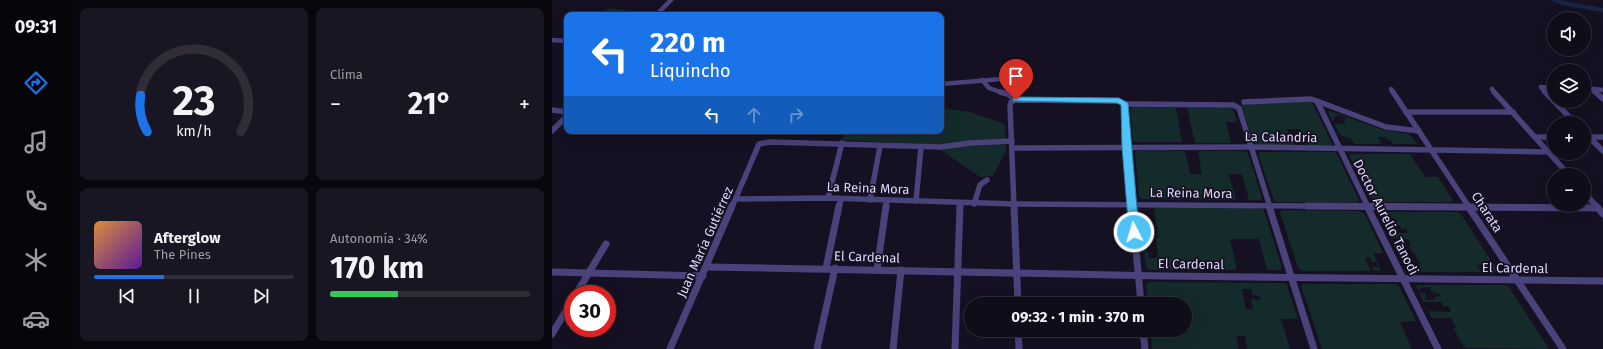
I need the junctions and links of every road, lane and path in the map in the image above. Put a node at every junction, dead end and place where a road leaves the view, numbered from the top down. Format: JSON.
{"nodes":[{"id":1,"x":671,"y":0,"type":"edge"},
{"id":2,"x":659,"y":12,"type":"edge"},
{"id":3,"x":552,"y":40,"type":"edge"},
{"id":4,"x":564,"y":41,"type":"edge"},
{"id":5,"x":982,"y":80,"type":"junction"},
{"id":6,"x":944,"y":84,"type":"edge"},
{"id":7,"x":1547,"y":87,"type":"edge"},
{"id":8,"x":1391,"y":89,"type":"dead end"},
{"id":9,"x":1492,"y":89,"type":"dead end"},
{"id":10,"x":1592,"y":89,"type":"joint"},
{"id":11,"x":1603,"y":90,"type":"edge"},
{"id":12,"x":1547,"y":93,"type":"edge"},
{"id":13,"x":1008,"y":94,"type":"junction"},
{"id":14,"x":1603,"y":99,"type":"edge"},
{"id":15,"x":1016,"y":100,"type":"junction"},
{"id":16,"x":1314,"y":100,"type":"junction"},
{"id":17,"x":1244,"y":102,"type":"dead end"},
{"id":18,"x":1122,"y":103,"type":"junction"},
{"id":19,"x":1561,"y":108,"type":"edge"},
{"id":20,"x":552,"y":110,"type":"edge"},
{"id":21,"x":564,"y":112,"type":"edge"},
{"id":22,"x":1406,"y":112,"type":"junction"},
{"id":23,"x":1513,"y":112,"type":"junction"},
{"id":24,"x":1568,"y":116,"type":"edge"},
{"id":25,"x":564,"y":119,"type":"edge"},
{"id":26,"x":552,"y":131,"type":"edge"},
{"id":27,"x":1419,"y":131,"type":"junction"},
{"id":28,"x":1536,"y":137,"type":"junction"},
{"id":29,"x":1547,"y":137,"type":"edge"},
{"id":30,"x":1591,"y":137,"type":"edge"},
{"id":31,"x":1603,"y":137,"type":"edge"},
{"id":32,"x":1591,"y":141,"type":"edge"},
{"id":33,"x":842,"y":143,"type":"junction"},
{"id":34,"x":1012,"y":145,"type":"junction"},
{"id":35,"x":880,"y":146,"type":"junction"},
{"id":36,"x":921,"y":147,"type":"junction"},
{"id":37,"x":1127,"y":147,"type":"junction"},
{"id":38,"x":1250,"y":147,"type":"junction"},
{"id":39,"x":1338,"y":149,"type":"junction"},
{"id":40,"x":1547,"y":150,"type":"edge"},
{"id":41,"x":1432,"y":151,"type":"junction"},
{"id":42,"x":1603,"y":151,"type":"edge"},
{"id":43,"x":1547,"y":152,"type":"edge"},
{"id":44,"x":1556,"y":160,"type":"edge"},
{"id":45,"x":1563,"y":168,"type":"edge"},
{"id":46,"x":987,"y":180,"type":"dead end"},
{"id":47,"x":828,"y":198,"type":"junction"},
{"id":48,"x":737,"y":199,"type":"junction"},
{"id":49,"x":841,"y":199,"type":"junction"},
{"id":50,"x":870,"y":200,"type":"junction"},
{"id":51,"x":887,"y":200,"type":"junction"},
{"id":52,"x":1591,"y":200,"type":"edge"},
{"id":53,"x":916,"y":201,"type":"junction"},
{"id":54,"x":960,"y":203,"type":"junction"},
{"id":55,"x":974,"y":204,"type":"junction"},
{"id":56,"x":1015,"y":204,"type":"junction"},
{"id":57,"x":1132,"y":204,"type":"junction"},
{"id":58,"x":1270,"y":206,"type":"junction"},
{"id":59,"x":1367,"y":207,"type":"junction"},
{"id":60,"x":1469,"y":207,"type":"junction"},
{"id":61,"x":1598,"y":208,"type":"junction"},
{"id":62,"x":1603,"y":214,"type":"edge"},
{"id":63,"x":606,"y":244,"type":"dead end"},
{"id":64,"x":707,"y":267,"type":"junction"},
{"id":65,"x":826,"y":268,"type":"junction"},
{"id":66,"x":835,"y":268,"type":"junction"},
{"id":67,"x":877,"y":270,"type":"junction"},
{"id":68,"x":901,"y":270,"type":"junction"},
{"id":69,"x":552,"y":272,"type":"edge"},
{"id":70,"x":957,"y":272,"type":"junction"},
{"id":71,"x":1017,"y":273,"type":"junction"},
{"id":72,"x":589,"y":274,"type":"junction"},
{"id":73,"x":1138,"y":275,"type":"junction"},
{"id":74,"x":703,"y":276,"type":"junction"},
{"id":75,"x":1290,"y":278,"type":"junction"},
{"id":76,"x":1403,"y":278,"type":"junction"},
{"id":77,"x":1517,"y":280,"type":"junction"},
{"id":78,"x":1603,"y":281,"type":"edge"},
{"id":79,"x":582,"y":285,"type":"edge"},
{"id":80,"x":1018,"y":297,"type":"edge"},
{"id":81,"x":1140,"y":297,"type":"edge"},
{"id":82,"x":564,"y":314,"type":"edge"},
{"id":83,"x":552,"y":334,"type":"edge"},
{"id":84,"x":1018,"y":337,"type":"edge"},
{"id":85,"x":1144,"y":337,"type":"edge"},
{"id":86,"x":670,"y":349,"type":"edge"},
{"id":87,"x":817,"y":349,"type":"edge"},
{"id":88,"x":893,"y":349,"type":"edge"},
{"id":89,"x":955,"y":349,"type":"edge"},
{"id":90,"x":1019,"y":349,"type":"edge"},
{"id":91,"x":1145,"y":349,"type":"edge"},
{"id":92,"x":1314,"y":349,"type":"edge"},
{"id":93,"x":1438,"y":349,"type":"edge"},
{"id":94,"x":1564,"y":349,"type":"edge"}],
"edges":[{"from":1,"to":2,"type":"street"},
{"from":3,"to":4,"type":"street"},
{"from":5,"to":6,"type":"street"},
{"from":5,"to":13,"type":"street"},
{"from":5,"to":13,"type":"street"},
{"from":7,"to":12,"type":"street"},
{"from":8,"to":22,"type":"street","name":"Charata"},
{"from":9,"to":23,"type":"street"},
{"from":10,"to":11,"type":"street"},
{"from":10,"to":14,"type":"street"},
{"from":13,"to":15,"type":"street"},
{"from":15,"to":18,"type":"street"},
{"from":15,"to":34,"type":"street"},
{"from":16,"to":17,"type":"street"},
{"from":16,"to":27,"type":"street"},
{"from":16,"to":39,"type":"street","name":"Doctor Aurelio Tanodi"},
{"from":18,"to":37,"type":"street"},
{"from":18,"to":38,"type":"street"},
{"from":19,"to":24,"type":"street"},
{"from":20,"to":21,"type":"street"},
{"from":22,"to":23,"type":"street"},
{"from":22,"to":27,"type":"street","name":"Charata"},
{"from":23,"to":28,"type":"street"},
{"from":25,"to":26,"type":"street"},
{"from":27,"to":41,"type":"street","name":"Charata"},
{"from":28,"to":29,"type":"street"},
{"from":28,"to":40,"type":"street"},
{"from":30,"to":31,"type":"street"},
{"from":32,"to":42,"type":"street"},
{"from":33,"to":35,"type":"street"},
{"from":33,"to":47,"type":"street"},
{"from":33,"to":48,"type":"street","name":"Juan María Gutiérrez"},
{"from":34,"to":36,"type":"street","name":"La Calandria"},
{"from":34,"to":37,"type":"street","name":"La Calandria"},
{"from":34,"to":56,"type":"street"},
{"from":35,"to":36,"type":"street"},
{"from":35,"to":50,"type":"street"},
{"from":36,"to":53,"type":"street"},
{"from":37,"to":38,"type":"street","name":"La Calandria"},
{"from":37,"to":57,"type":"street"},
{"from":38,"to":39,"type":"street","name":"La Calandria"},
{"from":38,"to":58,"type":"street"},
{"from":39,"to":41,"type":"street","name":"La Calandria"},
{"from":39,"to":59,"type":"street","name":"Doctor Aurelio Tanodi"},
{"from":41,"to":43,"type":"street","name":"La Calandria"},
{"from":41,"to":60,"type":"street","name":"Charata"},
{"from":44,"to":45,"type":"street"},
{"from":46,"to":55,"type":"street"},
{"from":47,"to":48,"type":"street","name":"La Reina Mora"},
{"from":47,"to":49,"type":"street","name":"La Reina Mora"},
{"from":48,"to":64,"type":"street","name":"Juan María Gutiérrez"},
{"from":49,"to":50,"type":"street","name":"La Reina Mora"},
{"from":49,"to":65,"type":"street"},
{"from":50,"to":51,"type":"street","name":"La Reina Mora"},
{"from":51,"to":53,"type":"street","name":"La Reina Mora"},
{"from":51,"to":67,"type":"street"},
{"from":52,"to":61,"type":"street"},
{"from":53,"to":54,"type":"street","name":"La Reina Mora"},
{"from":54,"to":55,"type":"street","name":"La Reina Mora"},
{"from":54,"to":70,"type":"street"},
{"from":55,"to":56,"type":"street","name":"La Reina Mora"},
{"from":56,"to":57,"type":"street","name":"La Reina Mora"},
{"from":56,"to":71,"type":"street"},
{"from":57,"to":58,"type":"street","name":"La Reina Mora"},
{"from":57,"to":73,"type":"street"},
{"from":58,"to":59,"type":"street","name":"La Reina Mora"},
{"from":58,"to":75,"type":"street"},
{"from":59,"to":60,"type":"street","name":"La Reina Mora"},
{"from":59,"to":76,"type":"street","name":"Doctor Aurelio Tanodi"},
{"from":60,"to":61,"type":"street","name":"La Reina Mora"},
{"from":60,"to":77,"type":"street","name":"Charata"},
{"from":61,"to":62,"type":"street"},
{"from":63,"to":72,"type":"street"},
{"from":64,"to":65,"type":"street","name":"El Cardenal"},
{"from":64,"to":74,"type":"street","name":"Juan María Gutiérrez"},
{"from":65,"to":66,"type":"street","name":"El Cardenal"},
{"from":66,"to":67,"type":"street","name":"El Cardenal"},
{"from":66,"to":87,"type":"street"},
{"from":67,"to":68,"type":"street","name":"El Cardenal"},
{"from":68,"to":70,"type":"street","name":"El Cardenal"},
{"from":68,"to":88,"type":"street"},
{"from":69,"to":72,"type":"street"},
{"from":70,"to":71,"type":"street","name":"El Cardenal"},
{"from":70,"to":89,"type":"street"},
{"from":71,"to":73,"type":"street","name":"El Cardenal"},
{"from":71,"to":80,"type":"street"},
{"from":72,"to":74,"type":"street"},
{"from":72,"to":79,"type":"street"},
{"from":73,"to":75,"type":"street","name":"El Cardenal"},
{"from":73,"to":81,"type":"street"},
{"from":74,"to":86,"type":"street","name":"Juan María Gutiérrez"},
{"from":75,"to":76,"type":"street","name":"El Cardenal"},
{"from":75,"to":92,"type":"street"},
{"from":76,"to":77,"type":"street","name":"El Cardenal"},
{"from":76,"to":93,"type":"street","name":"Doctor Aurelio Tanodi"},
{"from":77,"to":78,"type":"street","name":"El Cardenal"},
{"from":77,"to":94,"type":"street","name":"Charata"},
{"from":82,"to":83,"type":"street"},
{"from":84,"to":90,"type":"street"},
{"from":85,"to":91,"type":"street"}]}
